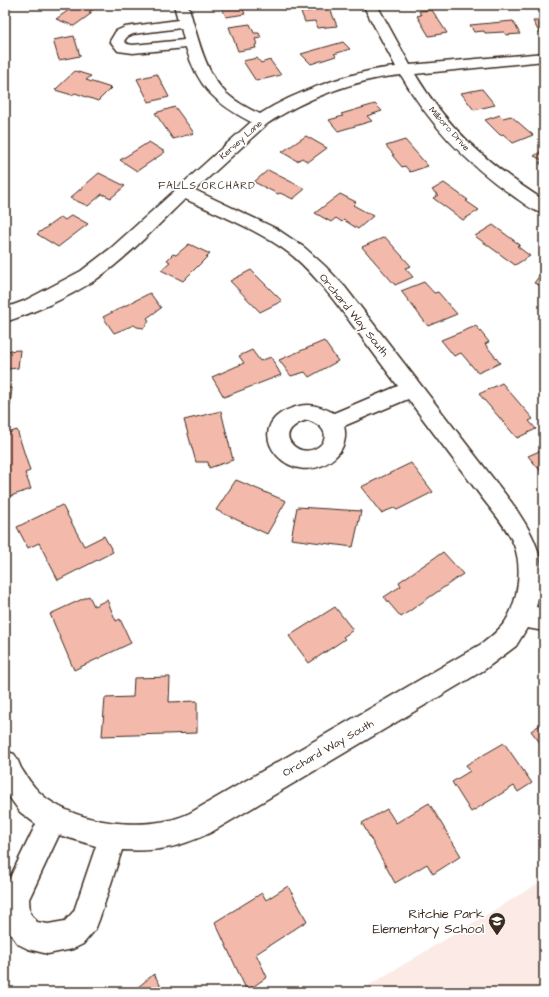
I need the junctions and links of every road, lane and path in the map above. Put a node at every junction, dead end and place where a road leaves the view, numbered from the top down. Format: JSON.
{"nodes":[{"id":1,"x":181,"y":5,"type":"edge"},
{"id":2,"x":370,"y":5,"type":"edge"},
{"id":3,"x":187,"y":23,"type":"junction"},
{"id":4,"x":193,"y":44,"type":"junction"},
{"id":5,"x":544,"y":57,"type":"edge"},
{"id":6,"x":406,"y":69,"type":"junction"},
{"id":7,"x":261,"y":121,"type":"junction"},
{"id":8,"x":184,"y":192,"type":"junction"},
{"id":9,"x":544,"y":208,"type":"edge"},
{"id":10,"x":5,"y":315,"type":"edge"},
{"id":11,"x":412,"y":389,"type":"junction"},
{"id":12,"x":332,"y":423,"type":"dead end"},
{"id":13,"x":537,"y":566,"type":"edge"},
{"id":14,"x":533,"y":618,"type":"edge"},
{"id":15,"x":5,"y":764,"type":"edge"},
{"id":16,"x":52,"y":819,"type":"junction"},
{"id":17,"x":113,"y":836,"type":"junction"}],
"edges":[{"from":1,"to":3,"type":"street"},
{"from":2,"to":6,"type":"street","name":"Milboro Drive"},
{"from":3,"to":4,"type":"street"},
{"from":3,"to":4,"type":"street"},
{"from":4,"to":7,"type":"street"},
{"from":5,"to":6,"type":"street","name":"Kersey Lane"},
{"from":6,"to":7,"type":"street","name":"Kersey Lane"},
{"from":6,"to":9,"type":"street","name":"Milboro Drive"},
{"from":7,"to":8,"type":"street","name":"Kersey Lane"},
{"from":8,"to":10,"type":"street","name":"Kersey Lane"},
{"from":8,"to":11,"type":"street","name":"Orchard Way South"},
{"from":11,"to":12,"type":"street"},
{"from":11,"to":13,"type":"street","name":"Orchard Way South"},
{"from":13,"to":14,"type":"street","name":"Orchard Way South"},
{"from":14,"to":17,"type":"street","name":"Orchard Way South"},
{"from":15,"to":16,"type":"street","name":"Orchard Way South"},
{"from":16,"to":17,"type":"street","name":"Orchard Way South"},
{"from":16,"to":17,"type":"street"}]}
